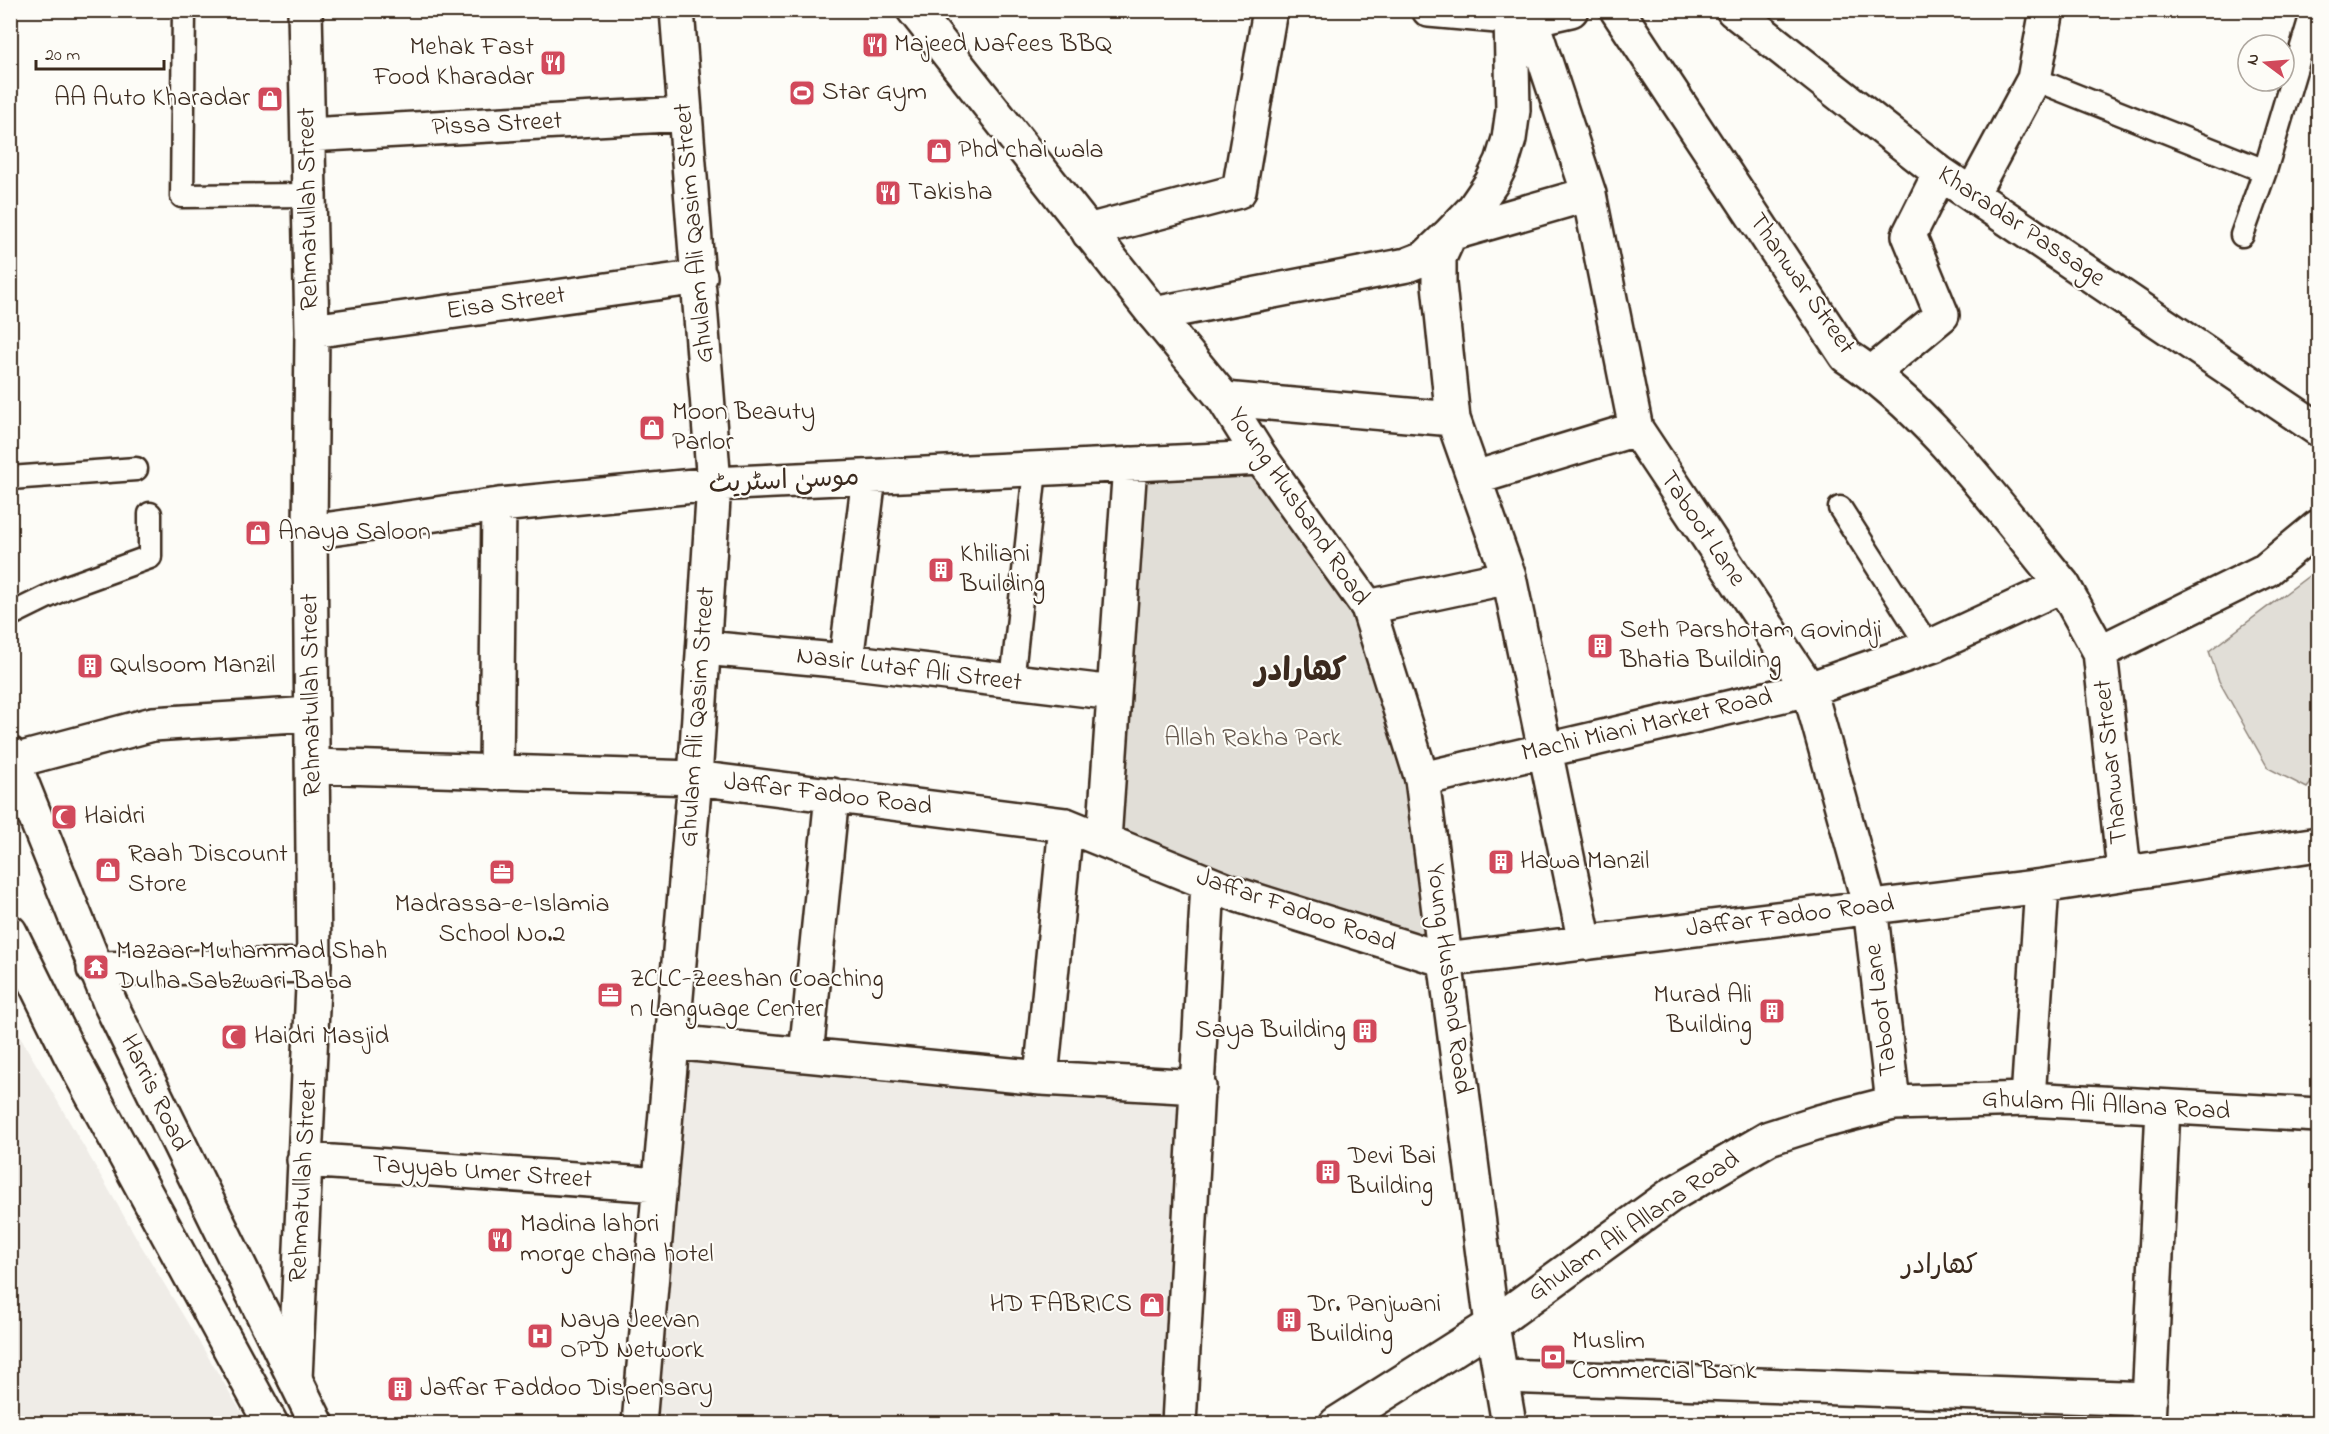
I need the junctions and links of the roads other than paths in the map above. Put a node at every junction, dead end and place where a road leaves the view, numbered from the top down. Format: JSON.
{"nodes":[{"id":1,"x":184,"y":10,"type":"edge"},
{"id":2,"x":305,"y":10,"type":"edge"},
{"id":3,"x":677,"y":10,"type":"edge"},
{"id":4,"x":914,"y":10,"type":"edge"},
{"id":5,"x":1270,"y":10,"type":"edge"},
{"id":6,"x":1429,"y":10,"type":"edge"},
{"id":7,"x":1571,"y":10,"type":"edge"},
{"id":8,"x":1617,"y":10,"type":"edge"},
{"id":9,"x":1733,"y":10,"type":"edge"},
{"id":10,"x":2047,"y":10,"type":"edge"},
{"id":11,"x":2313,"y":10,"type":"edge"},
{"id":12,"x":1521,"y":17,"type":"junction"},
{"id":13,"x":2034,"y":79,"type":"junction"},
{"id":14,"x":685,"y":114,"type":"junction"},
{"id":15,"x":308,"y":135,"type":"junction"},
{"id":16,"x":2265,"y":171,"type":"junction"},
{"id":17,"x":1940,"y":173,"type":"junction"},
{"id":18,"x":1589,"y":194,"type":"junction"},
{"id":19,"x":1972,"y":194,"type":"junction"},
{"id":20,"x":310,"y":195,"type":"junction"},
{"id":21,"x":1089,"y":233,"type":"junction"},
{"id":22,"x":1450,"y":234,"type":"junction"},
{"id":23,"x":2242,"y":235,"type":"dead end"},
{"id":24,"x":700,"y":278,"type":"junction"},
{"id":25,"x":1154,"y":314,"type":"junction"},
{"id":26,"x":312,"y":332,"type":"junction"},
{"id":27,"x":1872,"y":373,"type":"junction"},
{"id":28,"x":1224,"y":399,"type":"junction"},
{"id":29,"x":1453,"y":419,"type":"junction"},
{"id":30,"x":2318,"y":426,"type":"edge"},
{"id":31,"x":1636,"y":429,"type":"junction"},
{"id":32,"x":1261,"y":458,"type":"junction"},
{"id":33,"x":1130,"y":464,"type":"junction"},
{"id":34,"x":136,"y":469,"type":"dead end"},
{"id":35,"x":1035,"y":470,"type":"junction"},
{"id":36,"x":869,"y":477,"type":"junction"},
{"id":37,"x":10,"y":478,"type":"edge"},
{"id":38,"x":1475,"y":478,"type":"junction"},
{"id":39,"x":714,"y":484,"type":"junction"},
{"id":40,"x":499,"y":505,"type":"junction"},
{"id":41,"x":1840,"y":508,"type":"dead end"},
{"id":42,"x":150,"y":514,"type":"dead end"},
{"id":43,"x":2319,"y":527,"type":"edge"},
{"id":44,"x":310,"y":532,"type":"junction"},
{"id":45,"x":1509,"y":577,"type":"junction"},
{"id":46,"x":2063,"y":585,"type":"junction"},
{"id":47,"x":1368,"y":607,"type":"junction"},
{"id":48,"x":10,"y":615,"type":"edge"},
{"id":49,"x":1928,"y":646,"type":"junction"},
{"id":50,"x":704,"y":648,"type":"junction"},
{"id":51,"x":2100,"y":652,"type":"junction"},
{"id":52,"x":846,"y":661,"type":"junction"},
{"id":53,"x":1012,"y":682,"type":"junction"},
{"id":54,"x":1809,"y":690,"type":"junction"},
{"id":55,"x":1114,"y":693,"type":"junction"},
{"id":56,"x":312,"y":714,"type":"junction"},
{"id":57,"x":1545,"y":749,"type":"junction"},
{"id":58,"x":12,"y":757,"type":"edge"},
{"id":59,"x":314,"y":766,"type":"junction"},
{"id":60,"x":496,"y":773,"type":"junction"},
{"id":61,"x":694,"y":778,"type":"junction"},
{"id":62,"x":1422,"y":779,"type":"junction"},
{"id":63,"x":832,"y":795,"type":"junction"},
{"id":64,"x":1066,"y":825,"type":"junction"},
{"id":65,"x":1104,"y":840,"type":"junction"},
{"id":66,"x":2319,"y":844,"type":"edge"},
{"id":67,"x":2124,"y":871,"type":"junction"},
{"id":68,"x":1208,"y":883,"type":"junction"},
{"id":69,"x":2042,"y":886,"type":"junction"},
{"id":70,"x":1870,"y":907,"type":"junction"},
{"id":71,"x":10,"y":932,"type":"edge"},
{"id":72,"x":1585,"y":943,"type":"junction"},
{"id":73,"x":1445,"y":960,"type":"junction"},
{"id":74,"x":314,"y":965,"type":"junction"},
{"id":75,"x":94,"y":969,"type":"junction"},
{"id":76,"x":672,"y":1042,"type":"junction"},
{"id":77,"x":806,"y":1055,"type":"junction"},
{"id":78,"x":1041,"y":1078,"type":"junction"},
{"id":79,"x":1199,"y":1087,"type":"junction"},
{"id":80,"x":2028,"y":1099,"type":"junction"},
{"id":81,"x":1893,"y":1103,"type":"junction"},
{"id":82,"x":2163,"y":1108,"type":"junction"},
{"id":83,"x":2319,"y":1115,"type":"edge"},
{"id":84,"x":304,"y":1160,"type":"junction"},
{"id":85,"x":660,"y":1185,"type":"junction"},
{"id":86,"x":1492,"y":1325,"type":"junction"},
{"id":87,"x":1503,"y":1376,"type":"junction"},
{"id":88,"x":295,"y":1379,"type":"junction"},
{"id":89,"x":2149,"y":1411,"type":"edge"},
{"id":90,"x":271,"y":1424,"type":"edge"},
{"id":91,"x":317,"y":1424,"type":"edge"},
{"id":92,"x":639,"y":1424,"type":"edge"},
{"id":93,"x":1179,"y":1424,"type":"edge"},
{"id":94,"x":1336,"y":1424,"type":"edge"},
{"id":95,"x":1509,"y":1424,"type":"edge"}],
"edges":[{"from":1,"to":20,"type":"lane"},
{"from":2,"to":15,"type":"street","name":"Rehmatullah Street"},
{"from":3,"to":14,"type":"street","name":"Ghulam Ali Qasim Street"},
{"from":4,"to":21,"type":"street","name":"Young Husband Road"},
{"from":5,"to":21,"type":"street"},
{"from":6,"to":12,"type":"street"},
{"from":7,"to":12,"type":"street"},
{"from":8,"to":27,"type":"street","name":"Thanwar Street"},
{"from":9,"to":17,"type":"street","name":"Kharadar Passage"},
{"from":10,"to":13,"type":"street"},
{"from":11,"to":16,"type":"lane"},
{"from":12,"to":18,"type":"street","name":"Taboot Lane"},
{"from":12,"to":22,"type":"street"},
{"from":13,"to":16,"type":"lane"},
{"from":13,"to":19,"type":"street"},
{"from":14,"to":15,"type":"street","name":"Pissa Street"},
{"from":14,"to":24,"type":"street","name":"Ghulam Ali Qasim Street"},
{"from":15,"to":20,"type":"street","name":"Rehmatullah Street"},
{"from":16,"to":23,"type":"lane"},
{"from":17,"to":19,"type":"street","name":"Kharadar Passage"},
{"from":17,"to":27,"type":"street"},
{"from":18,"to":22,"type":"street"},
{"from":18,"to":31,"type":"street","name":"Taboot Lane"},
{"from":19,"to":30,"type":"street","name":"Kharadar Passage"},
{"from":20,"to":26,"type":"street","name":"Rehmatullah Street"},
{"from":21,"to":25,"type":"street","name":"Young Husband Road"},
{"from":22,"to":25,"type":"street"},
{"from":22,"to":29,"type":"street"},
{"from":24,"to":26,"type":"street","name":"Eisa Street"},
{"from":24,"to":39,"type":"street","name":"Ghulam Ali Qasim Street"},
{"from":25,"to":28,"type":"street","name":"Young Husband Road"},
{"from":26,"to":44,"type":"street","name":"Rehmatullah Street"},
{"from":27,"to":46,"type":"street","name":"Thanwar Street"},
{"from":28,"to":29,"type":"street"},
{"from":28,"to":32,"type":"street","name":"Young Husband Road"},
{"from":29,"to":38,"type":"street"},
{"from":31,"to":38,"type":"street"},
{"from":31,"to":54,"type":"street","name":"Taboot Lane"},
{"from":32,"to":33,"type":"street","name":"موسیٰ اسٹریٹ"},
{"from":32,"to":47,"type":"street","name":"Young Husband Road"},
{"from":33,"to":35,"type":"street","name":"موسیٰ اسٹریٹ"},
{"from":33,"to":55,"type":"street"},
{"from":34,"to":37,"type":"lane"},
{"from":35,"to":36,"type":"street","name":"موسیٰ اسٹریٹ"},
{"from":35,"to":53,"type":"lane"},
{"from":36,"to":39,"type":"street","name":"موسیٰ اسٹریٹ"},
{"from":36,"to":52,"type":"street"},
{"from":38,"to":45,"type":"street"},
{"from":39,"to":40,"type":"street","name":"موسیٰ اسٹریٹ"},
{"from":39,"to":50,"type":"street","name":"Ghulam Ali Qasim Street"},
{"from":40,"to":44,"type":"street","name":"موسیٰ اسٹریٹ"},
{"from":40,"to":60,"type":"street"},
{"from":41,"to":49,"type":"lane"},
{"from":42,"to":48,"type":"lane"},
{"from":43,"to":51,"type":"street"},
{"from":44,"to":56,"type":"street","name":"Rehmatullah Street"},
{"from":45,"to":47,"type":"street"},
{"from":45,"to":57,"type":"street"},
{"from":46,"to":49,"type":"street","name":"Machi Miani Market Road"},
{"from":46,"to":51,"type":"street"},
{"from":47,"to":62,"type":"street","name":"Young Husband Road"},
{"from":49,"to":54,"type":"street","name":"Machi Miani Market Road"},
{"from":50,"to":52,"type":"street","name":"Nasir Lutaf Ali Street"},
{"from":50,"to":61,"type":"street","name":"Ghulam Ali Qasim Street"},
{"from":51,"to":67,"type":"street","name":"Thanwar Street"},
{"from":52,"to":53,"type":"street","name":"Nasir Lutaf Ali Street"},
{"from":53,"to":55,"type":"street","name":"Nasir Lutaf Ali Street"},
{"from":54,"to":57,"type":"street","name":"Machi Miani Market Road"},
{"from":54,"to":70,"type":"street","name":"Taboot Lane"},
{"from":55,"to":65,"type":"street"},
{"from":56,"to":58,"type":"street"},
{"from":56,"to":59,"type":"street","name":"Rehmatullah Street"},
{"from":57,"to":62,"type":"street","name":"Machi Miani Market Road"},
{"from":57,"to":72,"type":"street"},
{"from":58,"to":75,"type":"street","name":"Harris Road"},
{"from":59,"to":60,"type":"street","name":"Jaffar Fadoo Road"},
{"from":59,"to":74,"type":"street","name":"Rehmatullah Street"},
{"from":60,"to":61,"type":"street","name":"Jaffar Fadoo Road"},
{"from":61,"to":63,"type":"street","name":"Jaffar Fadoo Road"},
{"from":61,"to":76,"type":"street","name":"Ghulam Ali Qasim Street"},
{"from":62,"to":73,"type":"street","name":"Young Husband Road"},
{"from":63,"to":64,"type":"street","name":"Jaffar Fadoo Road"},
{"from":63,"to":77,"type":"street"},
{"from":64,"to":65,"type":"street","name":"Jaffar Fadoo Road"},
{"from":64,"to":78,"type":"street"},
{"from":65,"to":68,"type":"street","name":"Jaffar Fadoo Road"},
{"from":66,"to":67,"type":"street","name":"Jaffar Fadoo Road"},
{"from":67,"to":69,"type":"street","name":"Jaffar Fadoo Road"},
{"from":68,"to":73,"type":"street","name":"Jaffar Fadoo Road"},
{"from":68,"to":79,"type":"street"},
{"from":69,"to":70,"type":"street","name":"Jaffar Fadoo Road"},
{"from":69,"to":80,"type":"street"},
{"from":70,"to":72,"type":"street","name":"Jaffar Fadoo Road"},
{"from":70,"to":81,"type":"street","name":"Taboot Lane"},
{"from":71,"to":90,"type":"street"},
{"from":72,"to":73,"type":"street","name":"Jaffar Fadoo Road"},
{"from":73,"to":86,"type":"street","name":"Young Husband Road"},
{"from":74,"to":75,"type":"street"},
{"from":74,"to":84,"type":"street","name":"Rehmatullah Street"},
{"from":75,"to":88,"type":"street","name":"Harris Road"},
{"from":76,"to":77,"type":"street"},
{"from":76,"to":85,"type":"street","name":"Ghulam Ali Qasim Street"},
{"from":77,"to":78,"type":"street"},
{"from":78,"to":79,"type":"street"},
{"from":79,"to":93,"type":"street"},
{"from":80,"to":81,"type":"street","name":"Ghulam Ali Allana Road"},
{"from":80,"to":82,"type":"street","name":"Ghulam Ali Allana Road"},
{"from":81,"to":86,"type":"street","name":"Ghulam Ali Allana Road"},
{"from":82,"to":83,"type":"street","name":"Ghulam Ali Allana Road"},
{"from":82,"to":89,"type":"street"},
{"from":84,"to":85,"type":"street","name":"Tayyab Umer Street"},
{"from":84,"to":88,"type":"street","name":"Rehmatullah Street"},
{"from":85,"to":92,"type":"street","name":"Ghulam Ali Qasim Street"},
{"from":86,"to":87,"type":"street","name":"Young Husband Road"},
{"from":86,"to":94,"type":"street","name":"Ghulam Ali Allana Road"},
{"from":87,"to":89,"type":"street"},
{"from":87,"to":95,"type":"street","name":"Young Husband Road"},
{"from":88,"to":91,"type":"street","name":"Harris Road"}]}
